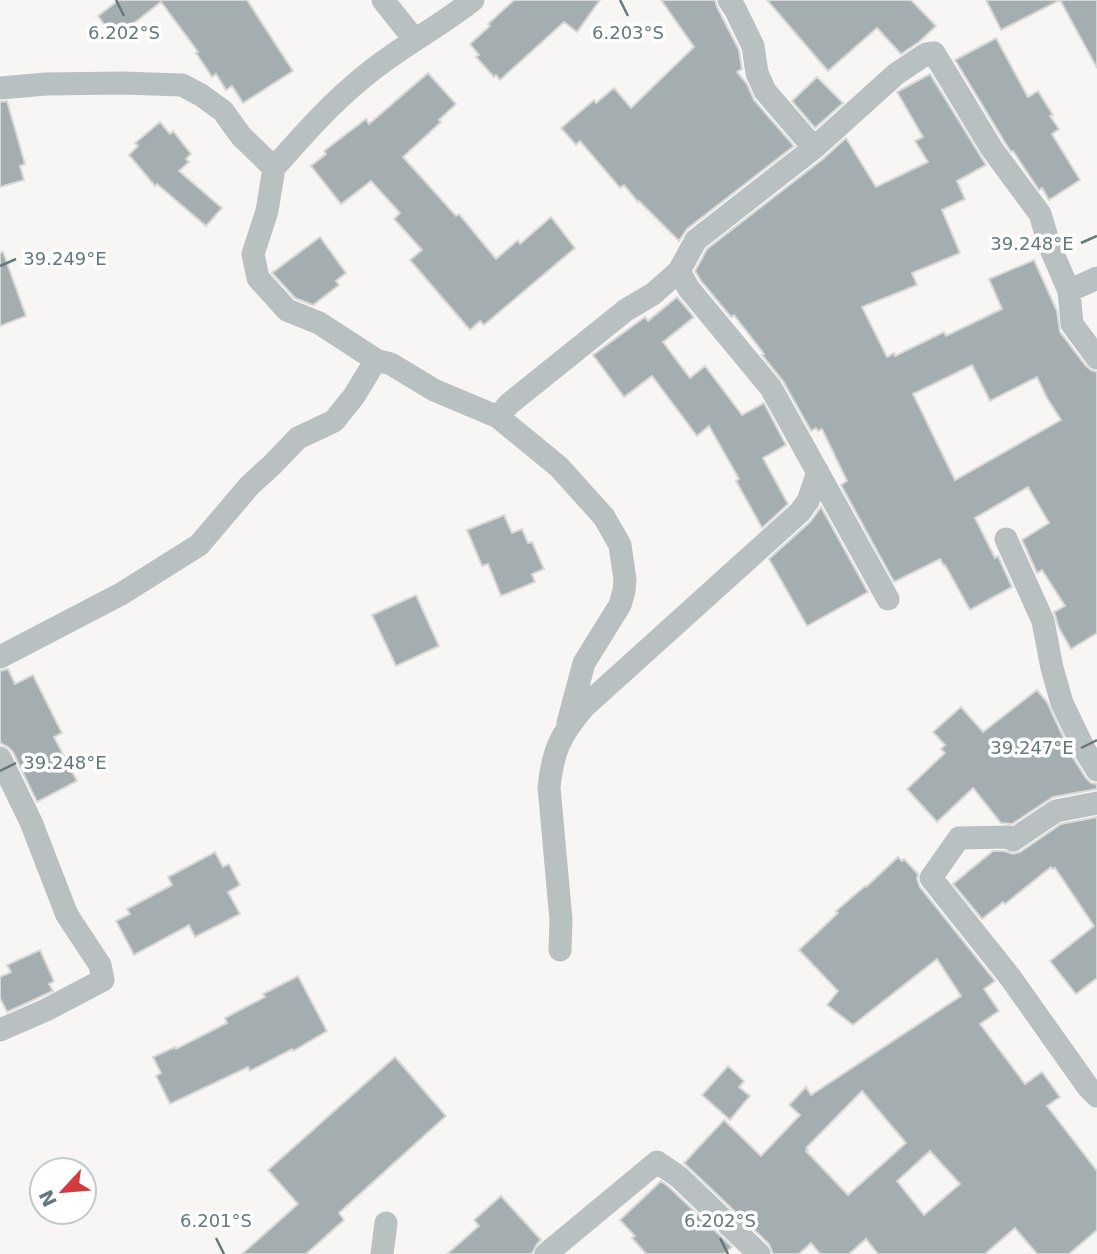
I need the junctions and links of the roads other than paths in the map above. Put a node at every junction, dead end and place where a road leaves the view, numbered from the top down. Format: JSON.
{"nodes":[{"id":1,"x":383,"y":0,"type":"edge"},
{"id":2,"x":473,"y":0,"type":"edge"},
{"id":3,"x":729,"y":0,"type":"edge"},
{"id":4,"x":414,"y":39,"type":"junction"},
{"id":5,"x":0,"y":88,"type":"edge"},
{"id":6,"x":814,"y":148,"type":"junction"},
{"id":7,"x":274,"y":167,"type":"junction"},
{"id":8,"x":679,"y":271,"type":"junction"},
{"id":9,"x":1097,"y":278,"type":"edge"},
{"id":10,"x":1069,"y":290,"type":"junction"},
{"id":11,"x":1097,"y":358,"type":"edge"},
{"id":12,"x":376,"y":360,"type":"junction"},
{"id":13,"x":498,"y":417,"type":"junction"},
{"id":14,"x":818,"y":472,"type":"junction"},
{"id":15,"x":1006,"y":539,"type":"dead end"},
{"id":16,"x":888,"y":599,"type":"dead end"},
{"id":17,"x":0,"y":657,"type":"edge"},
{"id":18,"x":568,"y":726,"type":"junction"},
{"id":19,"x":0,"y":758,"type":"edge"},
{"id":20,"x":1097,"y":770,"type":"edge"},
{"id":21,"x":1097,"y":803,"type":"edge"},
{"id":22,"x":560,"y":950,"type":"dead end"},
{"id":23,"x":0,"y":1030,"type":"edge"},
{"id":24,"x":1097,"y":1096,"type":"edge"},
{"id":25,"x":386,"y":1223,"type":"dead end"},
{"id":26,"x":382,"y":1254,"type":"edge"},
{"id":27,"x":546,"y":1254,"type":"edge"},
{"id":28,"x":759,"y":1254,"type":"edge"}],
"edges":[{"from":1,"to":4,"type":"street"},
{"from":2,"to":4,"type":"street"},
{"from":3,"to":6,"type":"street"},
{"from":4,"to":7,"type":"street"},
{"from":5,"to":7,"type":"street"},
{"from":6,"to":8,"type":"street"},
{"from":6,"to":10,"type":"street"},
{"from":7,"to":12,"type":"street"},
{"from":8,"to":13,"type":"street"},
{"from":8,"to":14,"type":"street"},
{"from":9,"to":10,"type":"street"},
{"from":10,"to":11,"type":"street"},
{"from":12,"to":13,"type":"street"},
{"from":12,"to":17,"type":"street"},
{"from":13,"to":18,"type":"street"},
{"from":14,"to":16,"type":"street"},
{"from":14,"to":18,"type":"street"},
{"from":15,"to":20,"type":"street"},
{"from":18,"to":22,"type":"street"},
{"from":19,"to":23,"type":"street"},
{"from":21,"to":24,"type":"street"},
{"from":25,"to":26,"type":"street"},
{"from":27,"to":28,"type":"street"}]}
